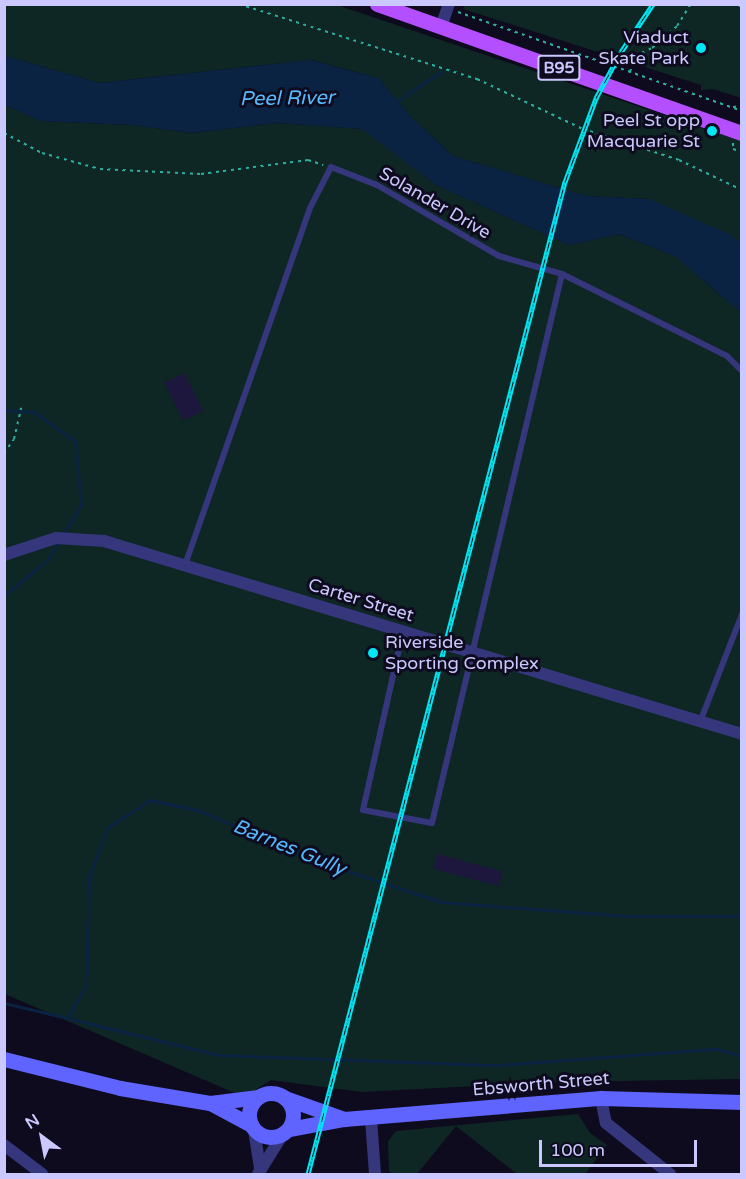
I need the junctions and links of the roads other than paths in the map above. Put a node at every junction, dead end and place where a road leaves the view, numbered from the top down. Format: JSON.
{"nodes":[{"id":1,"x":377,"y":4,"type":"edge"},
{"id":2,"x":448,"y":6,"type":"edge"},
{"id":3,"x":441,"y":27,"type":"junction"},
{"id":4,"x":737,"y":138,"type":"edge"},
{"id":5,"x":562,"y":274,"type":"junction"},
{"id":6,"x":741,"y":371,"type":"edge"},
{"id":7,"x":4,"y":555,"type":"edge"},
{"id":8,"x":185,"y":565,"type":"junction"},
{"id":9,"x":741,"y":614,"type":"edge"},
{"id":10,"x":403,"y":631,"type":"junction"},
{"id":11,"x":470,"y":651,"type":"junction"},
{"id":12,"x":700,"y":723,"type":"junction"},
{"id":13,"x":741,"y":734,"type":"edge"},
{"id":14,"x":4,"y":1059,"type":"edge"},
{"id":15,"x":258,"y":1097,"type":"junction"},
{"id":16,"x":285,"y":1098,"type":"junction"},
{"id":17,"x":601,"y":1098,"type":"junction"},
{"id":18,"x":741,"y":1102,"type":"edge"},
{"id":19,"x":210,"y":1103,"type":"junction"},
{"id":20,"x":344,"y":1119,"type":"junction"},
{"id":21,"x":371,"y":1119,"type":"junction"},
{"id":22,"x":252,"y":1128,"type":"junction"},
{"id":23,"x":286,"y":1131,"type":"junction"},
{"id":24,"x":4,"y":1145,"type":"edge"},
{"id":25,"x":259,"y":1171,"type":"edge"},
{"id":26,"x":42,"y":1174,"type":"edge"},
{"id":27,"x":375,"y":1174,"type":"edge"},
{"id":28,"x":670,"y":1174,"type":"edge"}],
"edges":[{"from":1,"to":3,"type":"main road","number":"B95"},
{"from":2,"to":3,"type":"street"},
{"from":3,"to":4,"type":"main road","number":"B95"},
{"from":5,"to":6,"type":"lane","name":"Solander Drive"},
{"from":5,"to":8,"type":"lane","name":"Solander Drive"},
{"from":5,"to":11,"type":"lane"},
{"from":7,"to":8,"type":"street","name":"Carter Street"},
{"from":8,"to":10,"type":"street","name":"Carter Street"},
{"from":9,"to":12,"type":"lane"},
{"from":10,"to":11,"type":"street","name":"Carter Street"},
{"from":10,"to":11,"type":"lane"},
{"from":11,"to":12,"type":"street","name":"Carter Street"},
{"from":12,"to":13,"type":"street","name":"Carter Street"},
{"from":14,"to":19,"type":"street"},
{"from":15,"to":16,"type":"street"},
{"from":15,"to":19,"type":"street"},
{"from":15,"to":22,"type":"street"},
{"from":16,"to":20,"type":"street","name":"Ebsworth Street"},
{"from":16,"to":23,"type":"street"},
{"from":17,"to":18,"type":"street","name":"Ebsworth Street"},
{"from":17,"to":21,"type":"street","name":"Ebsworth Street"},
{"from":17,"to":28,"type":"street"},
{"from":19,"to":22,"type":"street"},
{"from":20,"to":21,"type":"street","name":"Ebsworth Street"},
{"from":20,"to":23,"type":"street","name":"Ebsworth Street"},
{"from":21,"to":27,"type":"street"},
{"from":22,"to":23,"type":"street"},
{"from":22,"to":25,"type":"street"},
{"from":23,"to":25,"type":"street"},
{"from":24,"to":26,"type":"street"}]}
